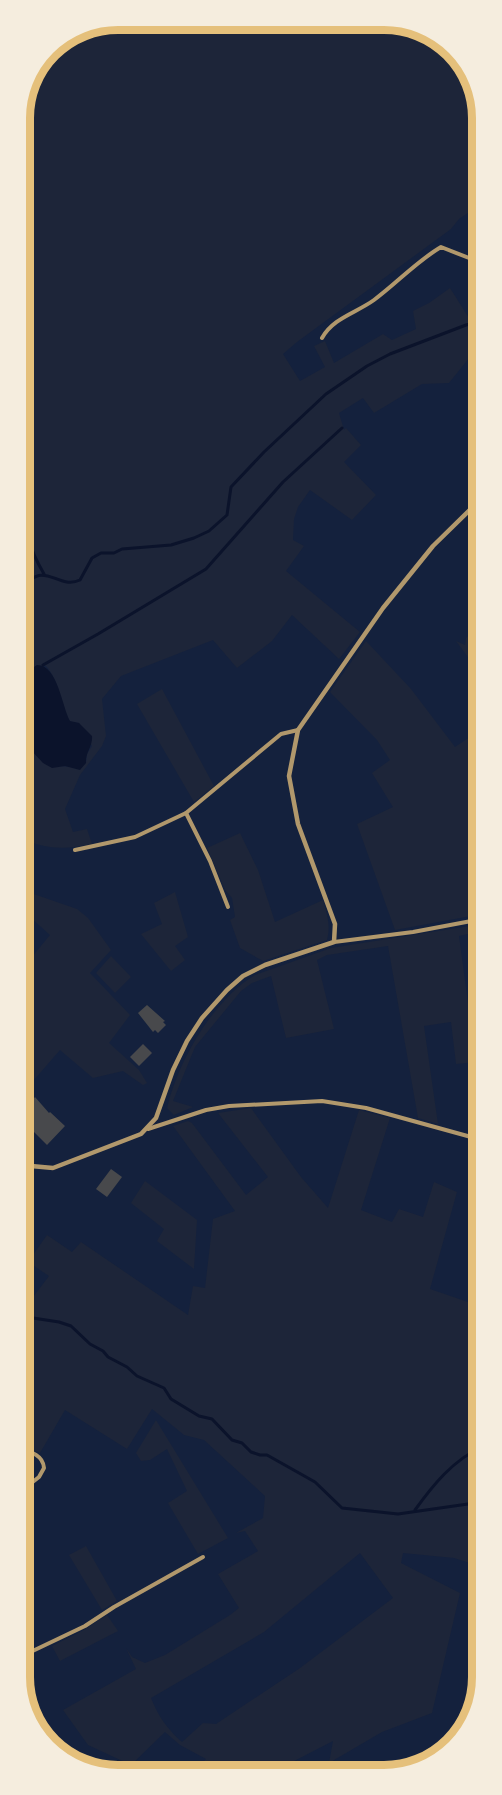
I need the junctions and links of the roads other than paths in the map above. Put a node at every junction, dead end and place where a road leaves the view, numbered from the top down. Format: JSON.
{"nodes":[{"id":1,"x":472,"y":256,"type":"edge"},
{"id":2,"x":322,"y":338,"type":"dead end"},
{"id":3,"x":472,"y":508,"type":"edge"},
{"id":4,"x":298,"y":730,"type":"junction"},
{"id":5,"x":186,"y":813,"type":"junction"},
{"id":6,"x":75,"y":850,"type":"dead end"},
{"id":7,"x":228,"y":907,"type":"dead end"},
{"id":8,"x":472,"y":922,"type":"edge"},
{"id":9,"x":334,"y":942,"type":"junction"},
{"id":10,"x":148,"y":1129,"type":"junction"},
{"id":11,"x":472,"y":1137,"type":"edge"},
{"id":12,"x":30,"y":1166,"type":"edge"},
{"id":13,"x":30,"y":1452,"type":"edge"},
{"id":14,"x":30,"y":1484,"type":"edge"},
{"id":15,"x":203,"y":1557,"type":"dead end"},
{"id":16,"x":30,"y":1652,"type":"edge"}],
"edges":[{"from":1,"to":2,"type":"street"},
{"from":3,"to":4,"type":"street"},
{"from":4,"to":5,"type":"street"},
{"from":4,"to":9,"type":"street"},
{"from":5,"to":6,"type":"street"},
{"from":5,"to":7,"type":"street"},
{"from":8,"to":9,"type":"street"},
{"from":9,"to":10,"type":"street"},
{"from":10,"to":11,"type":"street"},
{"from":10,"to":12,"type":"street"},
{"from":13,"to":14,"type":"street"},
{"from":15,"to":16,"type":"street"}]}
